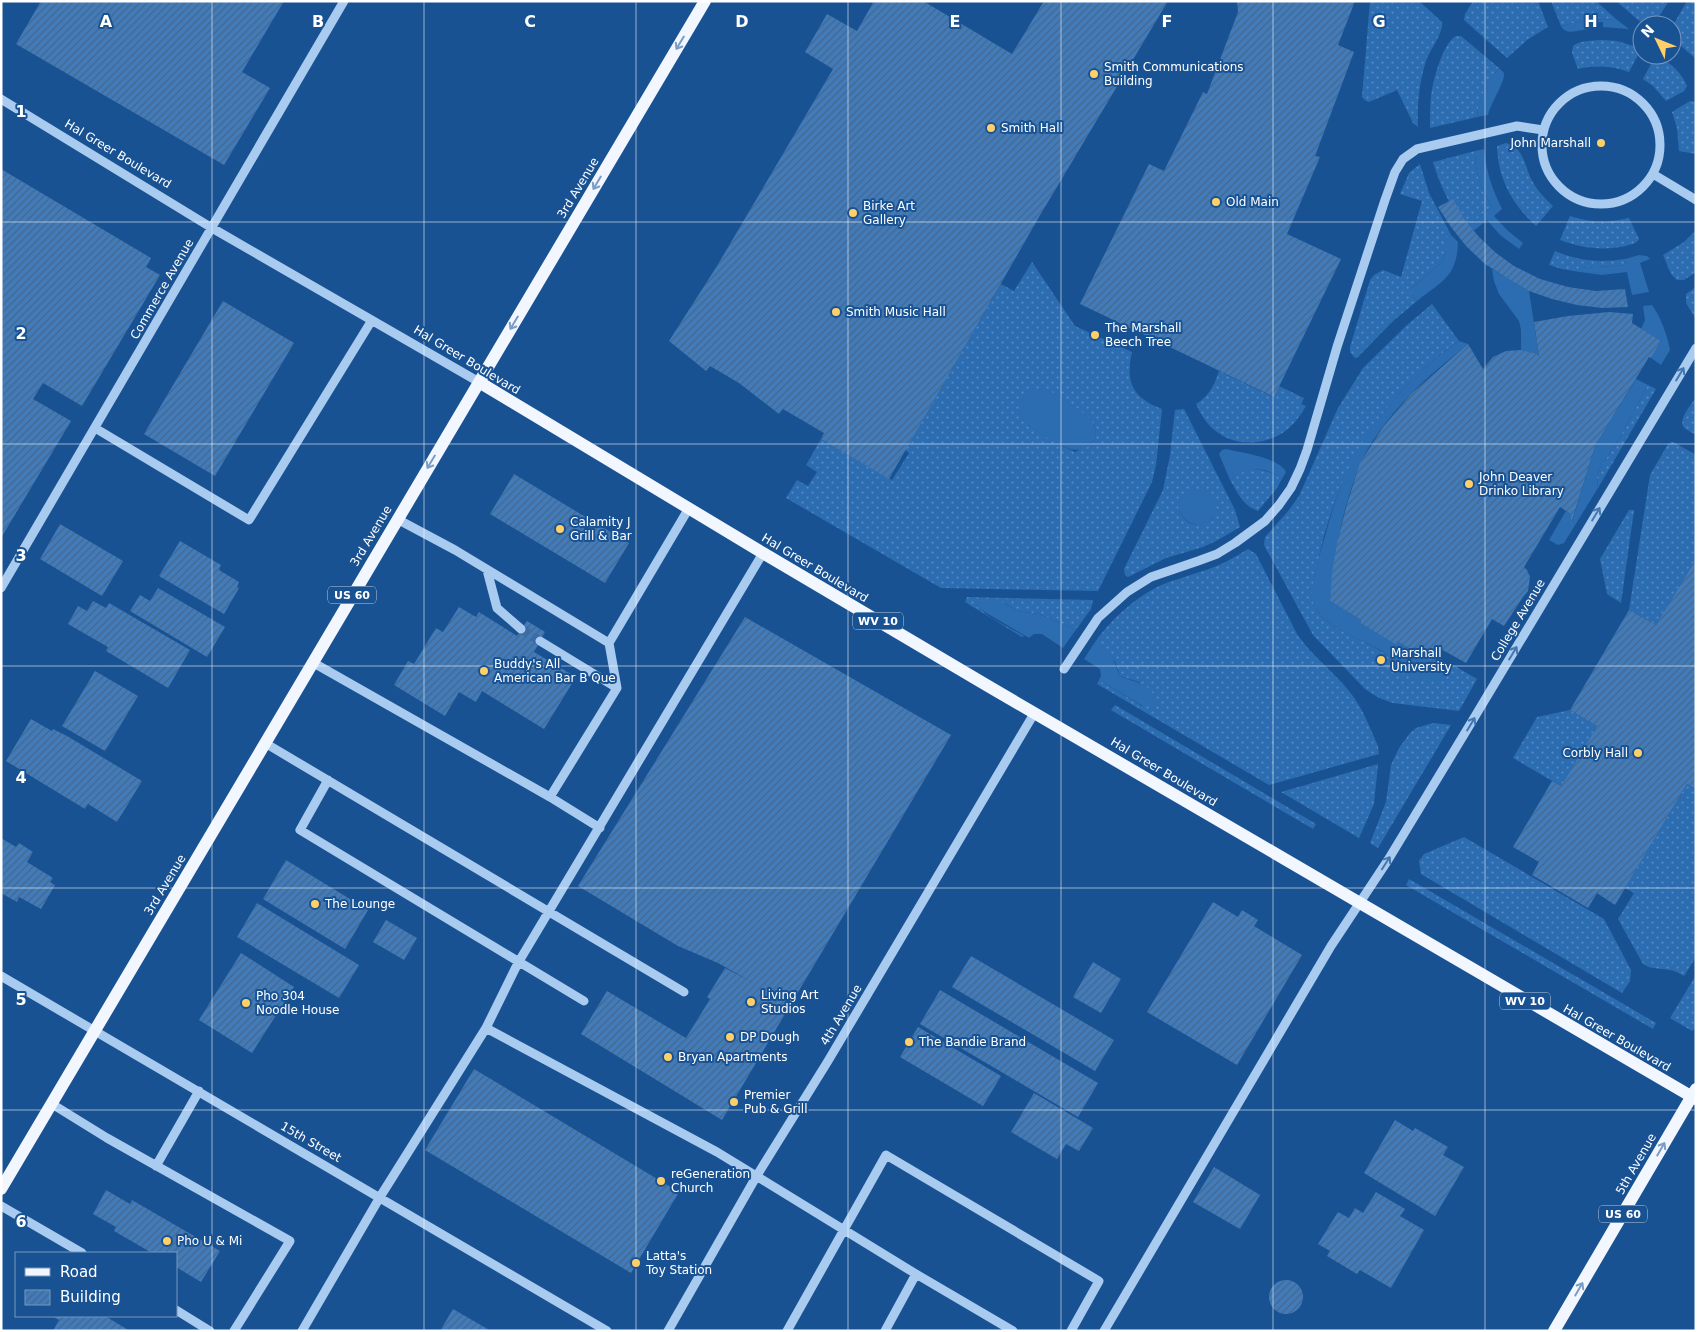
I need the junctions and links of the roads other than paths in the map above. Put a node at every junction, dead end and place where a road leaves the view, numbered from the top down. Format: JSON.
{"nodes":[{"id":1,"x":344,"y":1,"type":"edge"},
{"id":2,"x":705,"y":1,"type":"edge"},
{"id":3,"x":1,"y":99,"type":"edge"},
{"id":4,"x":1543,"y":130,"type":"junction"},
{"id":5,"x":1653,"y":174,"type":"junction"},
{"id":6,"x":1696,"y":200,"type":"edge"},
{"id":7,"x":212,"y":228,"type":"junction"},
{"id":8,"x":372,"y":320,"type":"junction"},
{"id":9,"x":1693,"y":352,"type":"edge"},
{"id":10,"x":479,"y":382,"type":"junction"},
{"id":11,"x":95,"y":428,"type":"junction"},
{"id":12,"x":688,"y":508,"type":"junction"},
{"id":13,"x":397,"y":518,"type":"junction"},
{"id":14,"x":763,"y":553,"type":"junction"},
{"id":15,"x":487,"y":570,"type":"junction"},
{"id":16,"x":1,"y":588,"type":"edge"},
{"id":17,"x":521,"y":629,"type":"tunnel mouth"},
{"id":18,"x":540,"y":641,"type":"tunnel mouth"},
{"id":19,"x":609,"y":643,"type":"junction"},
{"id":20,"x":312,"y":662,"type":"junction"},
{"id":21,"x":1064,"y":669,"type":"dead end"},
{"id":22,"x":617,"y":688,"type":"junction"},
{"id":23,"x":1035,"y":712,"type":"junction"},
{"id":24,"x":265,"y":742,"type":"junction"},
{"id":25,"x":328,"y":780,"type":"junction"},
{"id":26,"x":550,"y":797,"type":"junction"},
{"id":27,"x":600,"y":828,"type":"junction"},
{"id":28,"x":1359,"y":904,"type":"junction"},
{"id":29,"x":550,"y":912,"type":"junction"},
{"id":30,"x":518,"y":963,"type":"junction"},
{"id":31,"x":1,"y":976,"type":"edge"},
{"id":32,"x":684,"y":992,"type":"dead end"},
{"id":33,"x":584,"y":1001,"type":"dead end"},
{"id":34,"x":486,"y":1028,"type":"junction"},
{"id":35,"x":95,"y":1030,"type":"junction"},
{"id":36,"x":199,"y":1091,"type":"junction"},
{"id":37,"x":1694,"y":1095,"type":"edge"},
{"id":38,"x":52,"y":1104,"type":"junction"},
{"id":39,"x":156,"y":1166,"type":"junction"},
{"id":40,"x":756,"y":1177,"type":"junction"},
{"id":41,"x":1,"y":1189,"type":"edge"},
{"id":42,"x":380,"y":1198,"type":"junction"},
{"id":43,"x":1,"y":1206,"type":"edge"},
{"id":44,"x":844,"y":1230,"type":"junction"},
{"id":45,"x":80,"y":1252,"type":"edge"},
{"id":46,"x":916,"y":1274,"type":"junction"},
{"id":47,"x":178,"y":1311,"type":"edge"},
{"id":48,"x":210,"y":1331,"type":"edge"},
{"id":49,"x":234,"y":1331,"type":"edge"},
{"id":50,"x":302,"y":1331,"type":"edge"},
{"id":51,"x":607,"y":1331,"type":"edge"},
{"id":52,"x":668,"y":1331,"type":"edge"},
{"id":53,"x":787,"y":1331,"type":"edge"},
{"id":54,"x":885,"y":1331,"type":"edge"},
{"id":55,"x":1013,"y":1331,"type":"edge"},
{"id":56,"x":1071,"y":1331,"type":"edge"},
{"id":57,"x":1104,"y":1331,"type":"edge"},
{"id":58,"x":1554,"y":1331,"type":"edge"}],
"edges":[{"from":1,"to":7,"type":"street","name":"Commerce Avenue"},
{"from":2,"to":10,"type":"main road","name":"3rd Avenue","number":"US 60","one_way":true},
{"from":3,"to":7,"type":"street","name":"Hal Greer Boulevard"},
{"from":4,"to":5,"type":"street"},
{"from":4,"to":5,"type":"street"},
{"from":4,"to":21,"type":"street"},
{"from":5,"to":6,"type":"street"},
{"from":7,"to":8,"type":"street","name":"Hal Greer Boulevard"},
{"from":7,"to":11,"type":"street","name":"Commerce Avenue"},
{"from":8,"to":10,"type":"street","name":"Hal Greer Boulevard"},
{"from":8,"to":11,"type":"street"},
{"from":28,"to":9,"type":"street","name":"College Avenue","one_way":true},
{"from":10,"to":12,"type":"main road","name":"Hal Greer Boulevard","number":"WV 10"},
{"from":10,"to":13,"type":"main road","name":"3rd Avenue","number":"US 60","one_way":true},
{"from":11,"to":16,"type":"street","name":"Commerce Avenue"},
{"from":12,"to":14,"type":"main road","name":"Hal Greer Boulevard","number":"WV 10"},
{"from":12,"to":19,"type":"street"},
{"from":13,"to":15,"type":"street"},
{"from":13,"to":20,"type":"main road","name":"3rd Avenue","number":"US 60"},
{"from":14,"to":23,"type":"main road","name":"Hal Greer Boulevard","number":"WV 10"},
{"from":14,"to":27,"type":"street"},
{"from":15,"to":17,"type":"street"},
{"from":15,"to":19,"type":"street"},
{"from":18,"to":22,"type":"street"},
{"from":19,"to":22,"type":"street"},
{"from":20,"to":24,"type":"main road","name":"3rd Avenue","number":"US 60"},
{"from":20,"to":26,"type":"street"},
{"from":22,"to":26,"type":"street"},
{"from":23,"to":28,"type":"main road","name":"Hal Greer Boulevard","number":"WV 10"},
{"from":23,"to":40,"type":"street","name":"4th Avenue"},
{"from":24,"to":25,"type":"street"},
{"from":24,"to":35,"type":"main road","name":"3rd Avenue","number":"US 60"},
{"from":25,"to":29,"type":"street"},
{"from":25,"to":30,"type":"street"},
{"from":26,"to":27,"type":"street"},
{"from":27,"to":29,"type":"street"},
{"from":28,"to":37,"type":"main road","name":"Hal Greer Boulevard","number":"WV 10"},
{"from":28,"to":57,"type":"street","name":"College Avenue"},
{"from":29,"to":30,"type":"street"},
{"from":29,"to":32,"type":"street"},
{"from":30,"to":33,"type":"street"},
{"from":30,"to":34,"type":"street"},
{"from":31,"to":35,"type":"street","name":"15th Street"},
{"from":34,"to":40,"type":"street"},
{"from":34,"to":42,"type":"street"},
{"from":35,"to":36,"type":"street","name":"15th Street"},
{"from":35,"to":38,"type":"main road","name":"3rd Avenue","number":"US 60"},
{"from":36,"to":39,"type":"street"},
{"from":36,"to":42,"type":"street","name":"15th Street"},
{"from":58,"to":37,"type":"main road","name":"5th Avenue","number":"US 60","one_way":true},
{"from":38,"to":39,"type":"street"},
{"from":38,"to":41,"type":"main road","name":"3rd Avenue","number":"US 60"},
{"from":39,"to":49,"type":"street"},
{"from":40,"to":44,"type":"street"},
{"from":40,"to":52,"type":"street","name":"4th Avenue"},
{"from":42,"to":50,"type":"street"},
{"from":42,"to":51,"type":"street","name":"15th Street"},
{"from":43,"to":45,"type":"street"},
{"from":44,"to":46,"type":"street"},
{"from":44,"to":53,"type":"street"},
{"from":44,"to":56,"type":"street"},
{"from":46,"to":54,"type":"street"},
{"from":46,"to":55,"type":"street"},
{"from":47,"to":48,"type":"street"}]}
